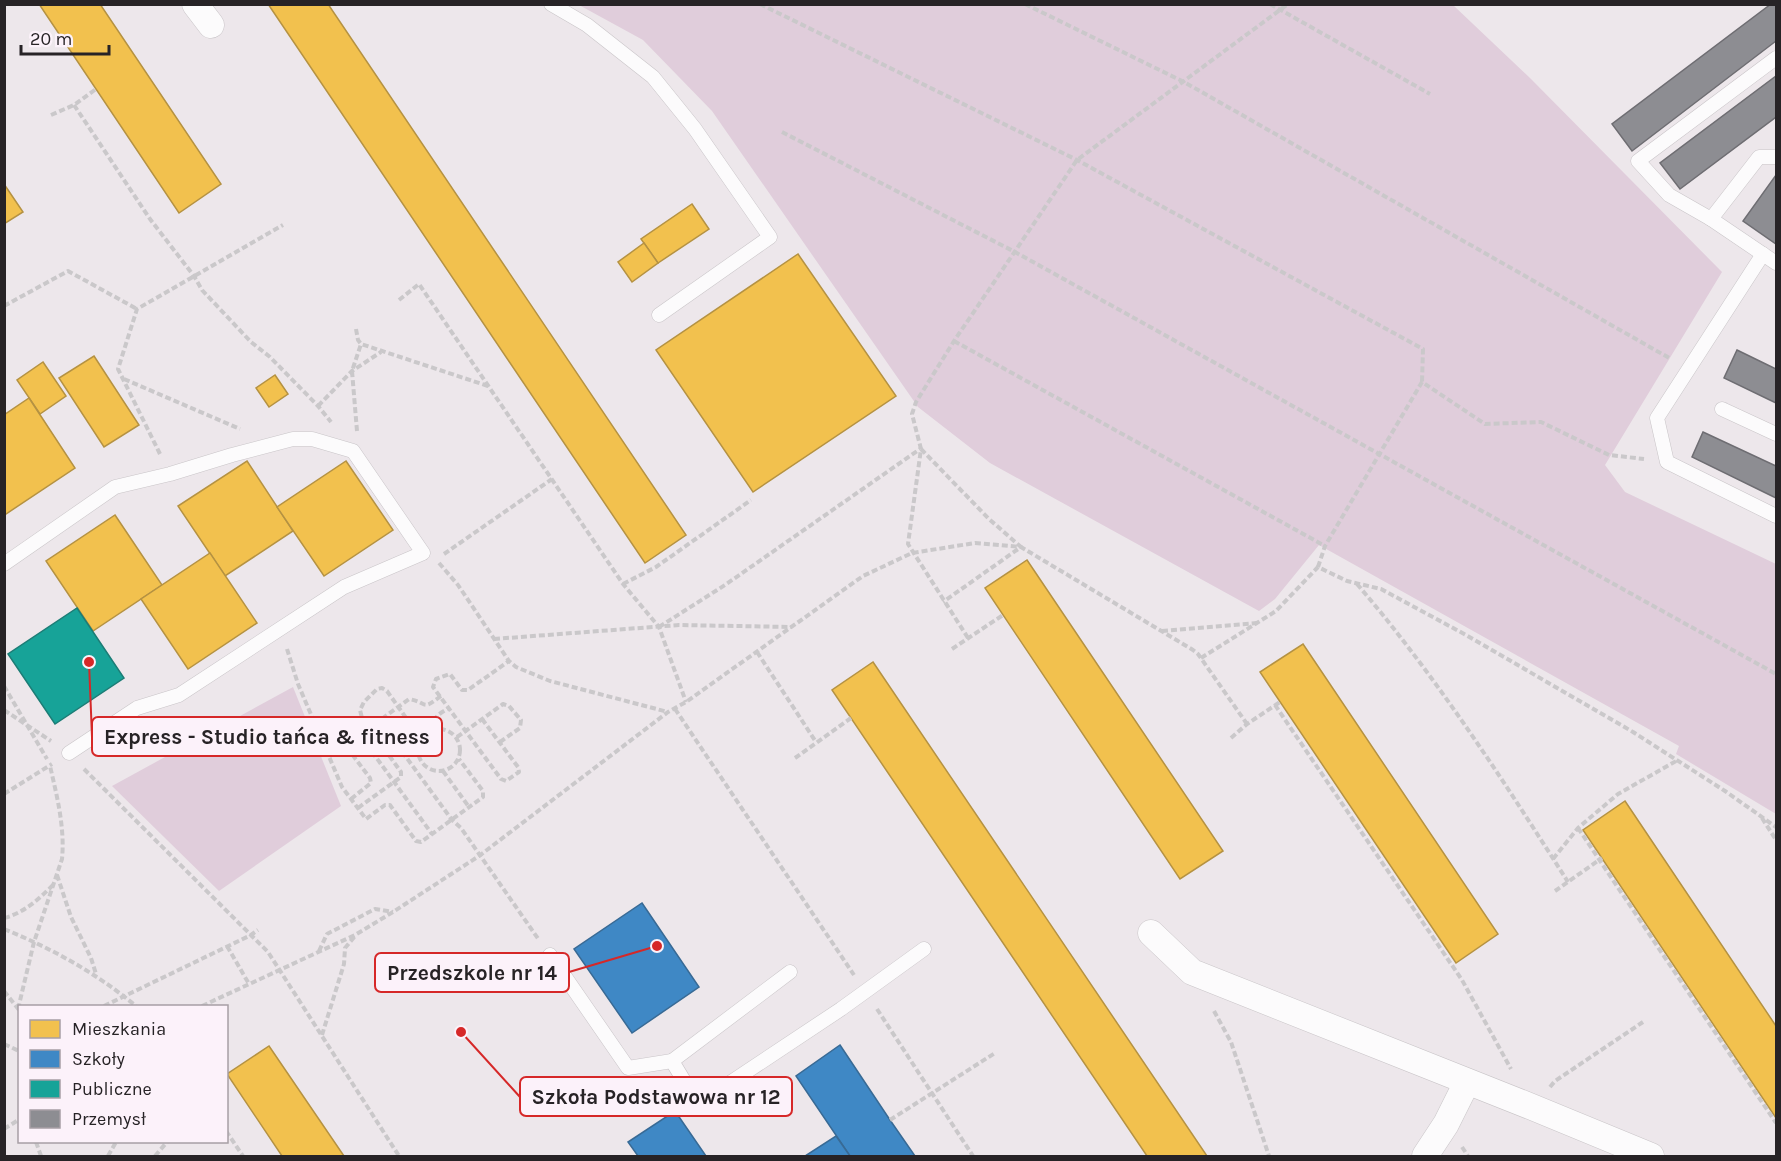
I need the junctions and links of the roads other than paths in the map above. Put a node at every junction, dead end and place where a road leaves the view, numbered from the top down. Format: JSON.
{"nodes":[{"id":1,"x":195,"y":4,"type":"edge"},
{"id":2,"x":551,"y":4,"type":"edge"},
{"id":3,"x":211,"y":26,"type":"dead end"},
{"id":4,"x":1776,"y":58,"type":"edge"},
{"id":5,"x":1776,"y":157,"type":"edge"},
{"id":6,"x":1711,"y":219,"type":"junction"},
{"id":7,"x":1763,"y":254,"type":"junction"},
{"id":8,"x":1776,"y":263,"type":"edge"},
{"id":9,"x":659,"y":315,"type":"dead end"},
{"id":10,"x":1722,"y":409,"type":"dead end"},
{"id":11,"x":1776,"y":434,"type":"edge"},
{"id":12,"x":1776,"y":516,"type":"edge"},
{"id":13,"x":4,"y":564,"type":"edge"},
{"id":14,"x":69,"y":753,"type":"road end"},
{"id":15,"x":1151,"y":933,"type":"dead end"},
{"id":16,"x":924,"y":949,"type":"dead end"},
{"id":17,"x":550,"y":955,"type":"road end"},
{"id":18,"x":790,"y":972,"type":"dead end"},
{"id":19,"x":672,"y":1061,"type":"junction"},
{"id":20,"x":1467,"y":1082,"type":"junction"},
{"id":21,"x":1425,"y":1156,"type":"edge"},
{"id":22,"x":1651,"y":1156,"type":"edge"}],
"edges":[{"from":1,"to":3,"type":"street"},
{"from":2,"to":9,"type":"lane"},
{"from":4,"to":6,"type":"lane"},
{"from":5,"to":6,"type":"lane"},
{"from":6,"to":7,"type":"lane"},
{"from":7,"to":8,"type":"lane"},
{"from":7,"to":12,"type":"lane"},
{"from":10,"to":11,"type":"lane"},
{"from":13,"to":14,"type":"lane"},
{"from":15,"to":20,"type":"street"},
{"from":16,"to":19,"type":"lane"},
{"from":17,"to":19,"type":"lane"},
{"from":18,"to":19,"type":"lane"},
{"from":20,"to":21,"type":"street"},
{"from":20,"to":22,"type":"street"}]}
